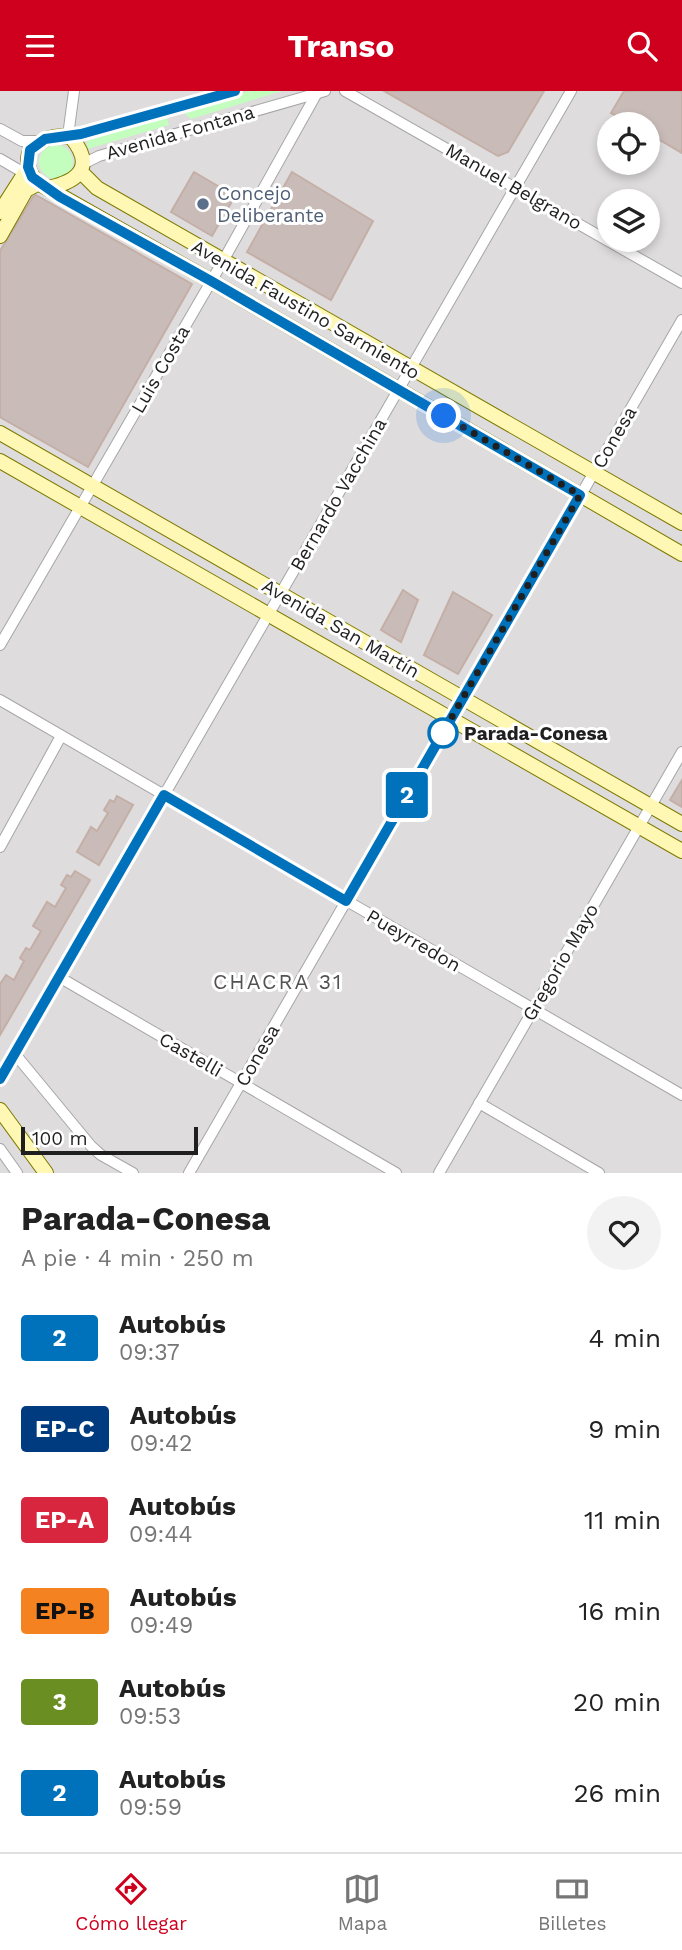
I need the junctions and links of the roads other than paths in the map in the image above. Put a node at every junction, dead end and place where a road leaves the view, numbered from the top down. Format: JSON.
{"nodes":[{"id":1,"x":74,"y":91,"type":"edge"},
{"id":2,"x":235,"y":91,"type":"edge"},
{"id":3,"x":345,"y":91,"type":"edge"},
{"id":4,"x":571,"y":91,"type":"edge"},
{"id":5,"x":320,"y":92,"type":"edge"},
{"id":6,"x":0,"y":129,"type":"edge"},
{"id":7,"x":69,"y":136,"type":"junction"},
{"id":8,"x":39,"y":141,"type":"junction"},
{"id":9,"x":0,"y":159,"type":"edge"},
{"id":10,"x":82,"y":168,"type":"junction"},
{"id":11,"x":34,"y":178,"type":"junction"},
{"id":12,"x":516,"y":188,"type":"junction"},
{"id":13,"x":0,"y":212,"type":"edge"},
{"id":14,"x":0,"y":236,"type":"edge"},
{"id":15,"x":223,"y":261,"type":"junction"},
{"id":16,"x":211,"y":281,"type":"junction"},
{"id":17,"x":682,"y":283,"type":"edge"},
{"id":18,"x":682,"y":320,"type":"edge"},
{"id":19,"x":411,"y":368,"type":"junction"},
{"id":20,"x":399,"y":390,"type":"junction"},
{"id":21,"x":0,"y":433,"type":"edge"},
{"id":22,"x":0,"y":461,"type":"edge"},
{"id":23,"x":593,"y":472,"type":"junction"},
{"id":24,"x":92,"y":485,"type":"junction"},
{"id":25,"x":580,"y":495,"type":"junction"},
{"id":26,"x":81,"y":506,"type":"junction"},
{"id":27,"x":682,"y":523,"type":"edge"},
{"id":28,"x":682,"y":554,"type":"edge"},
{"id":29,"x":281,"y":593,"type":"junction"},
{"id":30,"x":269,"y":614,"type":"junction"},
{"id":31,"x":0,"y":645,"type":"edge"},
{"id":32,"x":463,"y":698,"type":"junction"},
{"id":33,"x":0,"y":700,"type":"edge"},
{"id":34,"x":451,"y":718,"type":"junction"},
{"id":35,"x":61,"y":736,"type":"junction"},
{"id":36,"x":682,"y":752,"type":"edge"},
{"id":37,"x":164,"y":795,"type":"junction"},
{"id":38,"x":651,"y":806,"type":"junction"},
{"id":39,"x":682,"y":824,"type":"edge"},
{"id":40,"x":639,"y":826,"type":"junction"},
{"id":41,"x":0,"y":847,"type":"edge"},
{"id":42,"x":682,"y":851,"type":"edge"},
{"id":43,"x":346,"y":901,"type":"junction"},
{"id":44,"x":59,"y":977,"type":"junction"},
{"id":45,"x":533,"y":1009,"type":"junction"},
{"id":46,"x":15,"y":1053,"type":"junction"},
{"id":47,"x":2,"y":1072,"type":"edge"},
{"id":48,"x":241,"y":1083,"type":"junction"},
{"id":49,"x":682,"y":1095,"type":"edge"},
{"id":50,"x":479,"y":1103,"type":"junction"},
{"id":51,"x":0,"y":1109,"type":"edge"},
{"id":52,"x":0,"y":1149,"type":"edge"},
{"id":53,"x":17,"y":1173,"type":"edge"},
{"id":54,"x":46,"y":1173,"type":"edge"},
{"id":55,"x":133,"y":1173,"type":"edge"},
{"id":56,"x":189,"y":1173,"type":"edge"},
{"id":57,"x":396,"y":1173,"type":"edge"},
{"id":58,"x":439,"y":1173,"type":"edge"},
{"id":59,"x":599,"y":1173,"type":"edge"}],
"edges":[{"from":1,"to":7,"type":"street"},
{"from":2,"to":7,"type":"street","name":"Avenida Fontana"},
{"from":3,"to":12,"type":"street","name":"Manuel Belgrano"},
{"from":4,"to":12,"type":"street","name":"Bernardo Vacchina"},
{"from":5,"to":10,"type":"street","name":"Avenida Fontana"},
{"from":5,"to":15,"type":"street","name":"Luis Costa"},
{"from":6,"to":8,"type":"street"},
{"from":7,"to":8,"type":"street"},
{"from":7,"to":10,"type":"street","name":"Avenida Faustino Sarmiento"},
{"from":8,"to":11,"type":"street"},
{"from":9,"to":11,"type":"street","name":"Avenida Faustino Sarmiento"},
{"from":10,"to":11,"type":"street"},
{"from":10,"to":15,"type":"street","name":"Avenida Faustino Sarmiento"},
{"from":11,"to":13,"type":"street"},
{"from":11,"to":14,"type":"street"},
{"from":11,"to":16,"type":"street","name":"Avenida Faustino Sarmiento"},
{"from":12,"to":17,"type":"street","name":"Manuel Belgrano"},
{"from":12,"to":19,"type":"street","name":"Bernardo Vacchina"},
{"from":15,"to":16,"type":"street","name":"Luis Costa"},
{"from":15,"to":19,"type":"street","name":"Avenida Faustino Sarmiento"},
{"from":16,"to":20,"type":"street","name":"Avenida Faustino Sarmiento"},
{"from":16,"to":24,"type":"street","name":"Luis Costa"},
{"from":18,"to":23,"type":"street","name":"Conesa"},
{"from":19,"to":20,"type":"street","name":"Bernardo Vacchina"},
{"from":19,"to":23,"type":"street","name":"Avenida Faustino Sarmiento"},
{"from":20,"to":25,"type":"street","name":"Avenida Faustino Sarmiento"},
{"from":20,"to":29,"type":"street","name":"Bernardo Vacchina"},
{"from":21,"to":24,"type":"street","name":"Avenida San Martín"},
{"from":22,"to":26,"type":"street","name":"Avenida San Martín"},
{"from":23,"to":25,"type":"street","name":"Conesa"},
{"from":23,"to":27,"type":"street","name":"Avenida Faustino Sarmiento"},
{"from":24,"to":26,"type":"street","name":"Luis Costa"},
{"from":24,"to":29,"type":"street","name":"Avenida San Martín"},
{"from":25,"to":28,"type":"street","name":"Avenida Faustino Sarmiento"},
{"from":25,"to":32,"type":"street","name":"Conesa"},
{"from":26,"to":30,"type":"street","name":"Avenida San Martín"},
{"from":26,"to":31,"type":"street","name":"Luis Costa"},
{"from":29,"to":30,"type":"street","name":"Bernardo Vacchina"},
{"from":29,"to":32,"type":"street","name":"Avenida San Martín"},
{"from":30,"to":34,"type":"street","name":"Avenida San Martín"},
{"from":30,"to":37,"type":"street","name":"Bernardo Vacchina"},
{"from":32,"to":34,"type":"street","name":"Conesa"},
{"from":32,"to":38,"type":"street","name":"Avenida San Martín"},
{"from":33,"to":35,"type":"street","name":"Pueyrredon"},
{"from":34,"to":40,"type":"street","name":"Avenida San Martín"},
{"from":34,"to":43,"type":"street","name":"Conesa"},
{"from":35,"to":37,"type":"street","name":"Pueyrredon"},
{"from":35,"to":41,"type":"street"},
{"from":36,"to":38,"type":"street","name":"Gregorio Mayo"},
{"from":37,"to":43,"type":"street","name":"Pueyrredon"},
{"from":37,"to":44,"type":"street","name":"Bernardo Vacchina"},
{"from":38,"to":39,"type":"street","name":"Avenida San Martín"},
{"from":38,"to":40,"type":"street","name":"Gregorio Mayo"},
{"from":40,"to":42,"type":"street","name":"Avenida San Martín"},
{"from":40,"to":45,"type":"street","name":"Gregorio Mayo"},
{"from":43,"to":45,"type":"street","name":"Pueyrredon"},
{"from":43,"to":48,"type":"street","name":"Conesa"},
{"from":44,"to":46,"type":"street","name":"Bernardo Vacchina"},
{"from":44,"to":48,"type":"street","name":"Castelli"},
{"from":45,"to":49,"type":"street","name":"Pueyrredon"},
{"from":45,"to":50,"type":"street","name":"Gregorio Mayo"},
{"from":46,"to":47,"type":"street","name":"Bernardo Vacchina"},
{"from":46,"to":55,"type":"street"},
{"from":48,"to":56,"type":"street","name":"Conesa"},
{"from":48,"to":57,"type":"street","name":"Castelli"},
{"from":50,"to":58,"type":"street","name":"Gregorio Mayo"},
{"from":50,"to":59,"type":"street"},
{"from":51,"to":54,"type":"street"},
{"from":52,"to":53,"type":"street"}]}
